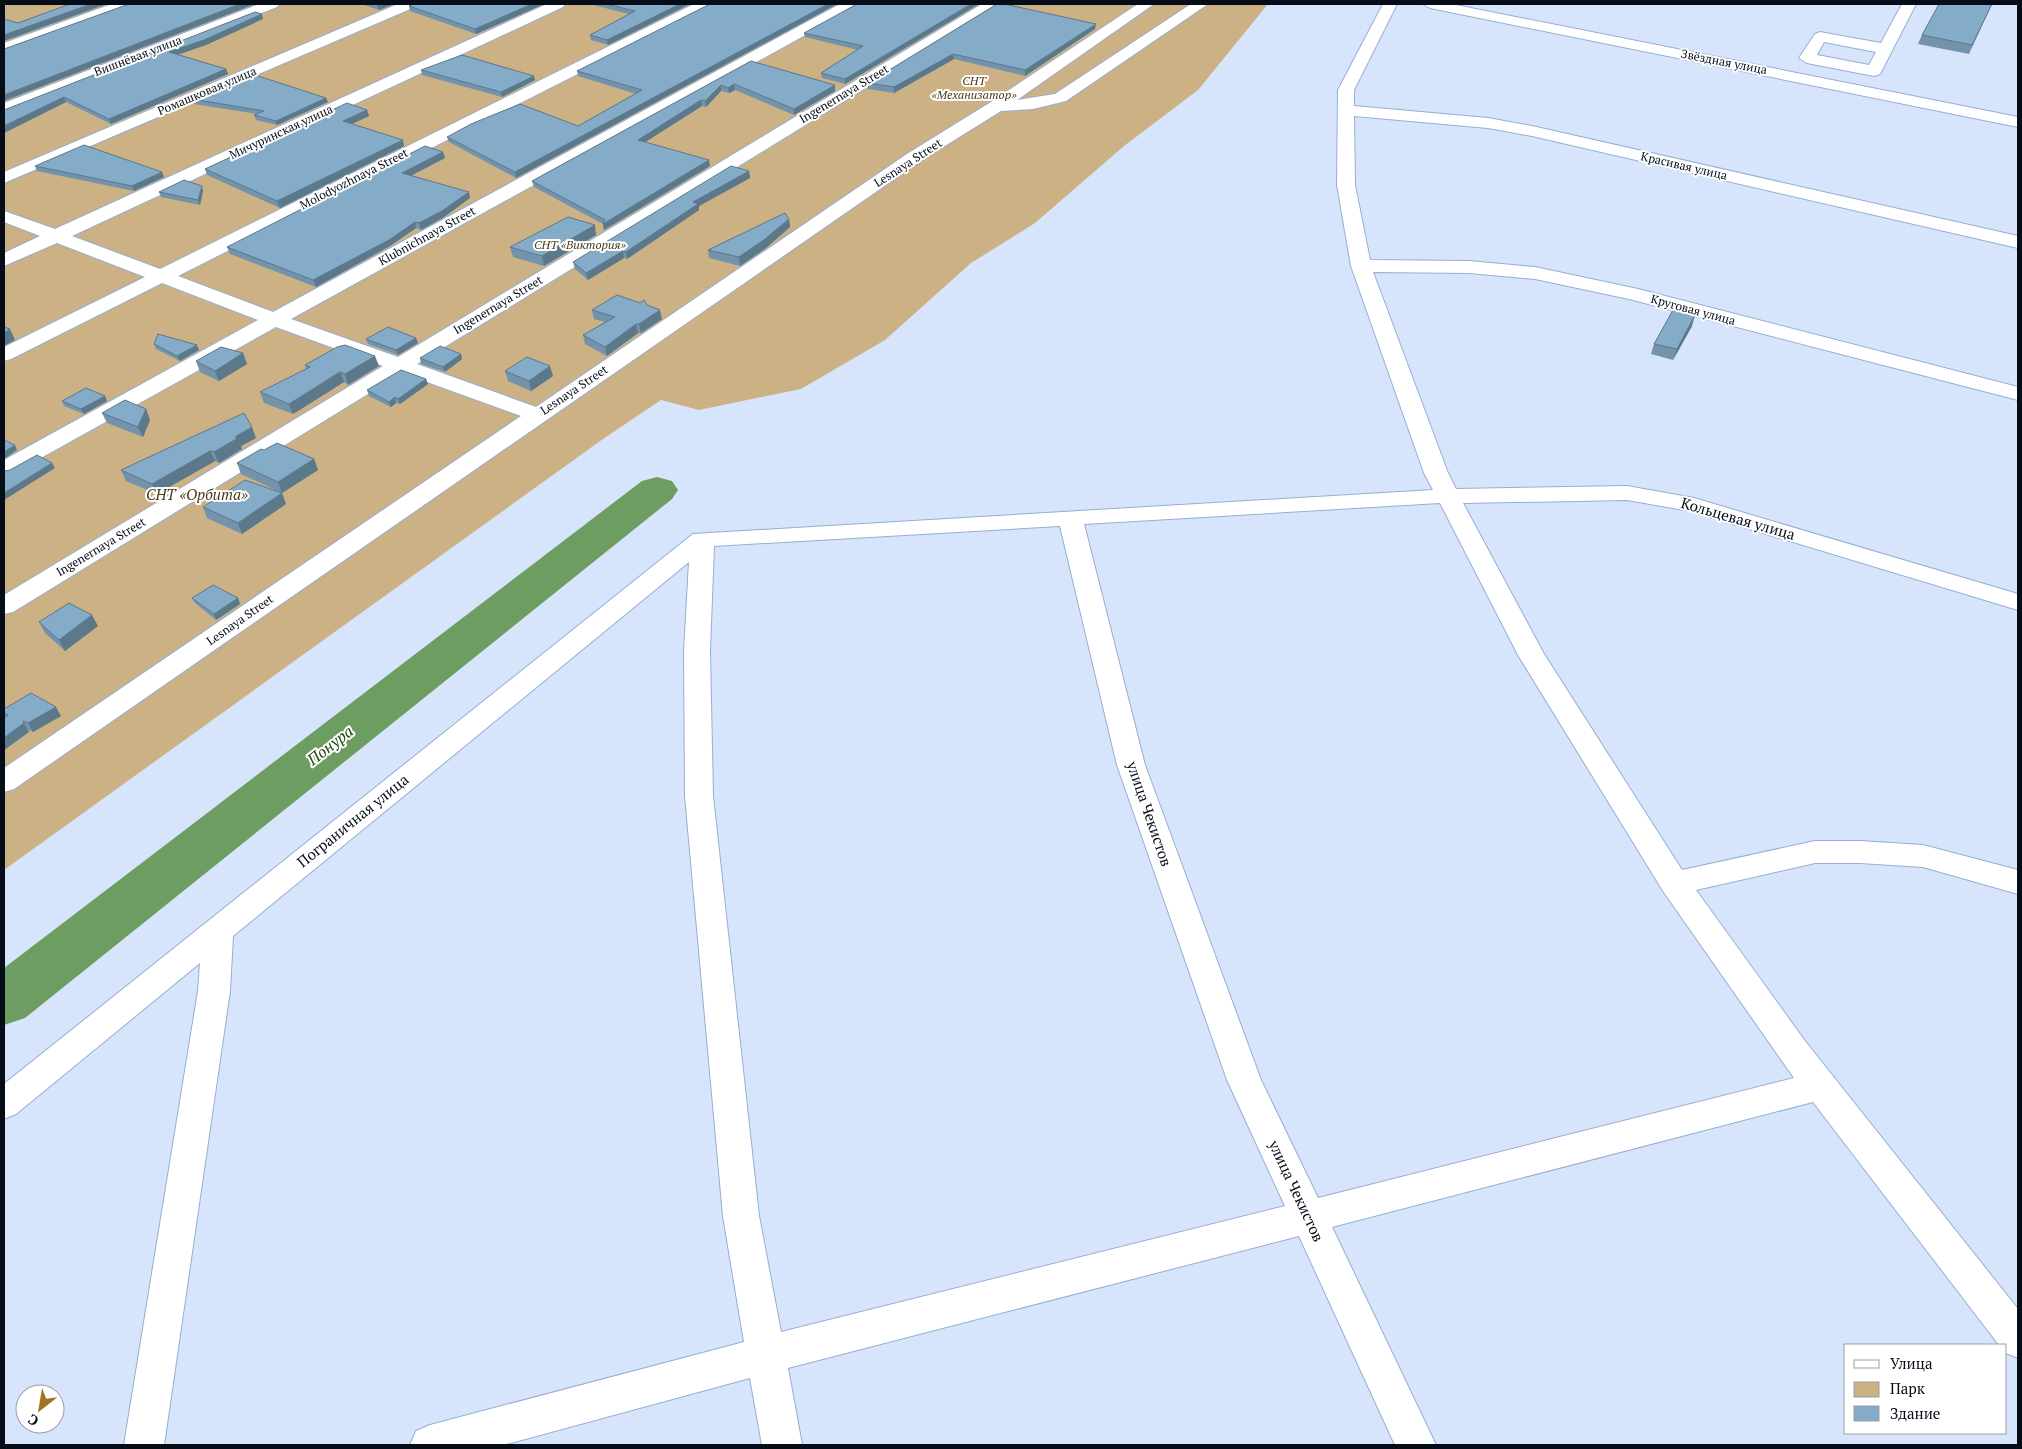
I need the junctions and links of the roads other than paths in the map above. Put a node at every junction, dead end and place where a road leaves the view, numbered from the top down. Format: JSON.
{"nodes":[{"id":1,"x":124,"y":4,"type":"edge"},
{"id":2,"x":272,"y":4,"type":"edge"},
{"id":3,"x":410,"y":4,"type":"edge"},
{"id":4,"x":558,"y":4,"type":"edge"},
{"id":5,"x":705,"y":4,"type":"edge"},
{"id":6,"x":851,"y":4,"type":"edge"},
{"id":7,"x":992,"y":4,"type":"edge"},
{"id":8,"x":1147,"y":4,"type":"edge"},
{"id":9,"x":1201,"y":4,"type":"edge"},
{"id":10,"x":1390,"y":4,"type":"edge"},
{"id":11,"x":1430,"y":4,"type":"edge"},
{"id":12,"x":1909,"y":4,"type":"edge"},
{"id":13,"x":4,"y":48,"type":"edge"},
{"id":14,"x":1886,"y":49,"type":"dead end"},
{"id":15,"x":997,"y":106,"type":"junction"},
{"id":16,"x":4,"y":109,"type":"edge"},
{"id":17,"x":1346,"y":110,"type":"junction"},
{"id":18,"x":2018,"y":122,"type":"edge"},
{"id":19,"x":4,"y":178,"type":"edge"},
{"id":20,"x":4,"y":216,"type":"edge"},
{"id":21,"x":56,"y":236,"type":"junction"},
{"id":22,"x":2018,"y":242,"type":"edge"},
{"id":23,"x":4,"y":260,"type":"edge"},
{"id":24,"x":1361,"y":266,"type":"junction"},
{"id":25,"x":163,"y":275,"type":"junction"},
{"id":26,"x":276,"y":320,"type":"junction"},
{"id":27,"x":4,"y":355,"type":"edge"},
{"id":28,"x":400,"y":365,"type":"junction"},
{"id":29,"x":2018,"y":394,"type":"edge"},
{"id":30,"x":538,"y":415,"type":"junction"},
{"id":31,"x":4,"y":469,"type":"edge"},
{"id":32,"x":1448,"y":496,"type":"junction"},
{"id":33,"x":1070,"y":518,"type":"junction"},
{"id":34,"x":702,"y":539,"type":"junction"},
{"id":35,"x":2018,"y":602,"type":"edge"},
{"id":36,"x":4,"y":606,"type":"edge"},
{"id":37,"x":4,"y":782,"type":"edge"},
{"id":38,"x":2018,"y":882,"type":"edge"},
{"id":39,"x":1674,"y":883,"type":"junction"},
{"id":40,"x":218,"y":930,"type":"junction"},
{"id":41,"x":1820,"y":1086,"type":"junction"},
{"id":42,"x":4,"y":1104,"type":"edge"},
{"id":43,"x":1308,"y":1216,"type":"junction"},
{"id":44,"x":2016,"y":1332,"type":"edge"},
{"id":45,"x":766,"y":1355,"type":"junction"},
{"id":46,"x":144,"y":1445,"type":"edge"},
{"id":47,"x":430,"y":1445,"type":"edge"},
{"id":48,"x":782,"y":1445,"type":"edge"},
{"id":49,"x":1416,"y":1445,"type":"edge"}],
"edges":[{"from":1,"to":13,"type":"street"},
{"from":2,"to":16,"type":"street","name":"Вишнёвая улица"},
{"from":3,"to":19,"type":"street","name":"Ромашковая улица"},
{"from":4,"to":21,"type":"street","name":"Мичуринская улица"},
{"from":5,"to":25,"type":"street","name":"Molodyozhnaya Street"},
{"from":6,"to":26,"type":"street","name":"Klubnichnaya Street"},
{"from":7,"to":28,"type":"street","name":"Ingenernaya Street"},
{"from":8,"to":15,"type":"street","name":"Lesnaya Street"},
{"from":9,"to":15,"type":"street"},
{"from":10,"to":17,"type":"street"},
{"from":11,"to":18,"type":"street","name":"Звёздная улица"},
{"from":12,"to":14,"type":"street"},
{"from":15,"to":30,"type":"street","name":"Lesnaya Street"},
{"from":17,"to":22,"type":"street","name":"Красивая улица"},
{"from":17,"to":24,"type":"street"},
{"from":20,"to":21,"type":"street"},
{"from":21,"to":23,"type":"street","name":"Мичуринская улица"},
{"from":21,"to":25,"type":"street"},
{"from":24,"to":29,"type":"street","name":"Круговая улица"},
{"from":24,"to":32,"type":"street"},
{"from":25,"to":26,"type":"street"},
{"from":25,"to":27,"type":"street","name":"Molodyozhnaya Street"},
{"from":26,"to":28,"type":"street"},
{"from":26,"to":31,"type":"street","name":"Klubnichnaya Street"},
{"from":28,"to":30,"type":"street"},
{"from":28,"to":36,"type":"street","name":"Ingenernaya Street"},
{"from":30,"to":37,"type":"street","name":"Lesnaya Street"},
{"from":32,"to":33,"type":"street"},
{"from":32,"to":35,"type":"street","name":"Кольцевая улица"},
{"from":32,"to":39,"type":"street"},
{"from":33,"to":34,"type":"street"},
{"from":33,"to":43,"type":"street","name":"улица Чекистов"},
{"from":34,"to":40,"type":"street","name":"Пограничная улица"},
{"from":34,"to":45,"type":"street"},
{"from":38,"to":39,"type":"street"},
{"from":39,"to":41,"type":"street"},
{"from":40,"to":42,"type":"street","name":"Пограничная улица"},
{"from":40,"to":46,"type":"street"},
{"from":41,"to":43,"type":"street"},
{"from":41,"to":44,"type":"street"},
{"from":43,"to":45,"type":"street"},
{"from":43,"to":49,"type":"street","name":"улица Чекистов"},
{"from":45,"to":47,"type":"street"},
{"from":45,"to":48,"type":"street"}]}
